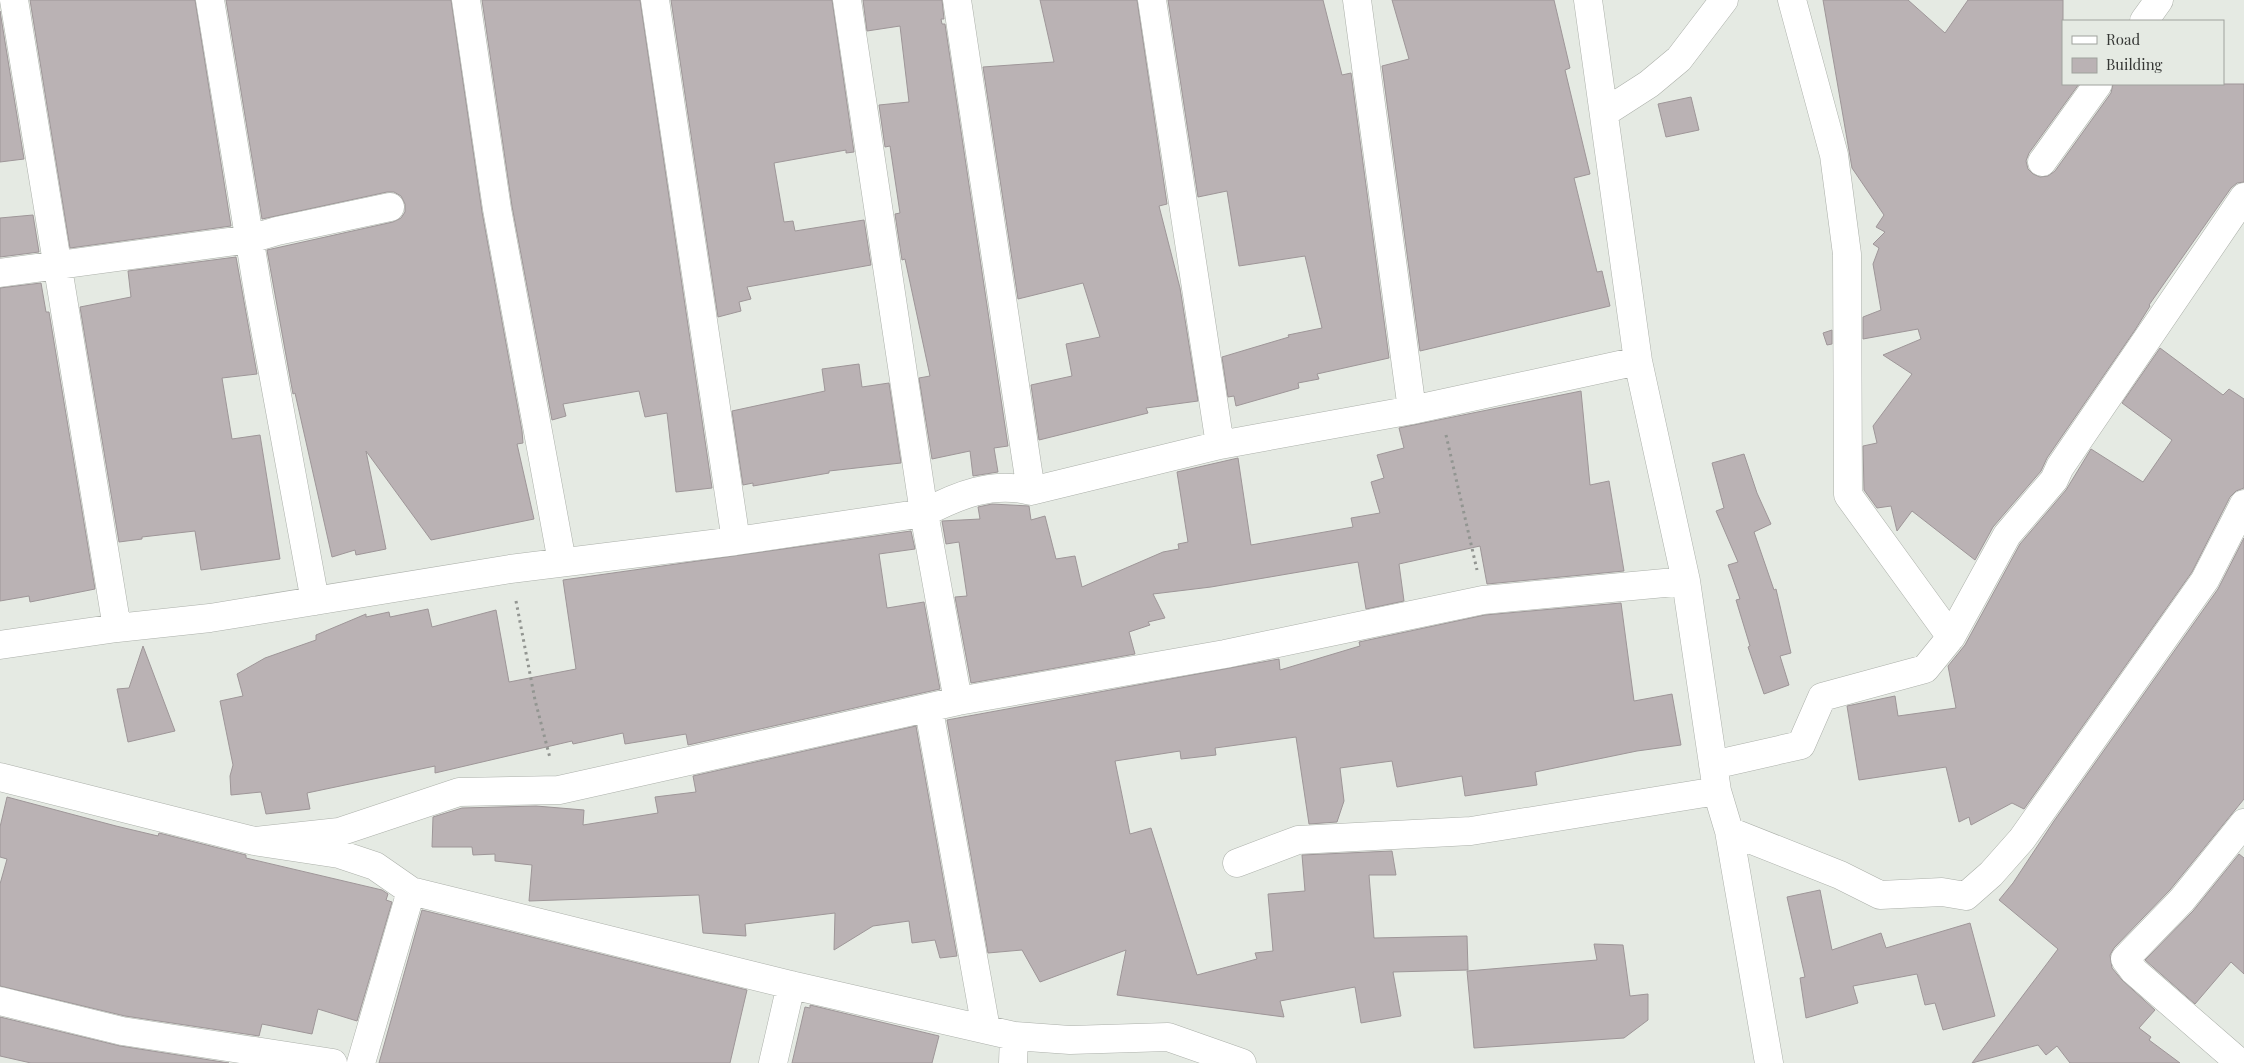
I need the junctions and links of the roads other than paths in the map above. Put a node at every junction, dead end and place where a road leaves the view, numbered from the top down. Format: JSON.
{"nodes":[{"id":1,"x":14,"y":0,"type":"edge"},
{"id":2,"x":210,"y":0,"type":"edge"},
{"id":3,"x":466,"y":0,"type":"edge"},
{"id":4,"x":655,"y":0,"type":"edge"},
{"id":5,"x":847,"y":0,"type":"edge"},
{"id":6,"x":957,"y":0,"type":"edge"},
{"id":7,"x":1152,"y":0,"type":"edge"},
{"id":8,"x":1357,"y":0,"type":"edge"},
{"id":9,"x":1588,"y":0,"type":"edge"},
{"id":10,"x":1724,"y":0,"type":"edge"},
{"id":11,"x":1792,"y":0,"type":"edge"},
{"id":12,"x":2159,"y":0,"type":"edge"},
{"id":13,"x":2145,"y":20,"type":"edge"},
{"id":14,"x":2097,"y":85,"type":"edge"},
{"id":15,"x":1604,"y":113,"type":"junction"},
{"id":16,"x":2042,"y":162,"type":"dead end"},
{"id":17,"x":2244,"y":197,"type":"edge"},
{"id":18,"x":390,"y":207,"type":"dead end"},
{"id":19,"x":250,"y":239,"type":"junction"},
{"id":20,"x":57,"y":267,"type":"junction"},
{"id":21,"x":0,"y":273,"type":"edge"},
{"id":22,"x":1638,"y":361,"type":"junction"},
{"id":23,"x":1412,"y":410,"type":"junction"},
{"id":24,"x":1220,"y":446,"type":"junction"},
{"id":25,"x":1031,"y":491,"type":"junction"},
{"id":26,"x":2244,"y":504,"type":"edge"},
{"id":27,"x":924,"y":513,"type":"junction"},
{"id":28,"x":736,"y":541,"type":"junction"},
{"id":29,"x":562,"y":562,"type":"junction"},
{"id":30,"x":1686,"y":582,"type":"junction"},
{"id":31,"x":315,"y":601,"type":"junction"},
{"id":32,"x":116,"y":628,"type":"junction"},
{"id":33,"x":1952,"y":637,"type":"junction"},
{"id":34,"x":0,"y":646,"type":"edge"},
{"id":35,"x":958,"y":702,"type":"junction"},
{"id":36,"x":929,"y":710,"type":"junction"},
{"id":37,"x":1713,"y":765,"type":"junction"},
{"id":38,"x":0,"y":778,"type":"edge"},
{"id":39,"x":1717,"y":791,"type":"junction"},
{"id":40,"x":1729,"y":832,"type":"junction"},
{"id":41,"x":2239,"y":840,"type":"edge"},
{"id":42,"x":254,"y":841,"type":"junction"},
{"id":43,"x":1237,"y":863,"type":"dead end"},
{"id":44,"x":411,"y":891,"type":"junction"},
{"id":45,"x":791,"y":985,"type":"junction"},
{"id":46,"x":0,"y":1001,"type":"edge"},
{"id":47,"x":986,"y":1029,"type":"junction"},
{"id":48,"x":1014,"y":1036,"type":"junction"},
{"id":49,"x":333,"y":1063,"type":"edge"},
{"id":50,"x":361,"y":1063,"type":"edge"},
{"id":51,"x":773,"y":1063,"type":"edge"},
{"id":52,"x":1012,"y":1063,"type":"edge"},
{"id":53,"x":1242,"y":1063,"type":"edge"},
{"id":54,"x":1769,"y":1063,"type":"edge"},
{"id":55,"x":2240,"y":1063,"type":"edge"}],
"edges":[{"from":1,"to":20,"type":"street"},
{"from":2,"to":19,"type":"street"},
{"from":3,"to":29,"type":"street"},
{"from":4,"to":28,"type":"street"},
{"from":5,"to":27,"type":"street"},
{"from":6,"to":25,"type":"street"},
{"from":7,"to":24,"type":"street"},
{"from":8,"to":23,"type":"street"},
{"from":9,"to":15,"type":"street"},
{"from":10,"to":15,"type":"street"},
{"from":11,"to":33,"type":"street"},
{"from":12,"to":13,"type":"street"},
{"from":14,"to":16,"type":"street"},
{"from":15,"to":22,"type":"street"},
{"from":17,"to":33,"type":"street"},
{"from":18,"to":19,"type":"street"},
{"from":19,"to":20,"type":"street"},
{"from":19,"to":31,"type":"street"},
{"from":20,"to":21,"type":"street"},
{"from":20,"to":32,"type":"street"},
{"from":22,"to":23,"type":"street"},
{"from":22,"to":30,"type":"street"},
{"from":23,"to":24,"type":"street"},
{"from":24,"to":25,"type":"street"},
{"from":25,"to":27,"type":"street"},
{"from":26,"to":40,"type":"street"},
{"from":27,"to":28,"type":"street"},
{"from":27,"to":35,"type":"street"},
{"from":28,"to":29,"type":"street"},
{"from":29,"to":31,"type":"street"},
{"from":30,"to":35,"type":"street"},
{"from":30,"to":37,"type":"street"},
{"from":31,"to":32,"type":"street"},
{"from":32,"to":34,"type":"street"},
{"from":33,"to":37,"type":"street"},
{"from":35,"to":36,"type":"street"},
{"from":36,"to":42,"type":"street"},
{"from":36,"to":47,"type":"street"},
{"from":37,"to":39,"type":"street"},
{"from":38,"to":42,"type":"street"},
{"from":39,"to":40,"type":"street"},
{"from":39,"to":43,"type":"street"},
{"from":40,"to":54,"type":"street"},
{"from":41,"to":55,"type":"street"},
{"from":42,"to":44,"type":"street"},
{"from":44,"to":45,"type":"street"},
{"from":44,"to":50,"type":"street"},
{"from":45,"to":47,"type":"street"},
{"from":45,"to":51,"type":"street"},
{"from":46,"to":49,"type":"street"},
{"from":47,"to":48,"type":"street"},
{"from":48,"to":52,"type":"street"},
{"from":48,"to":53,"type":"street"}]}
